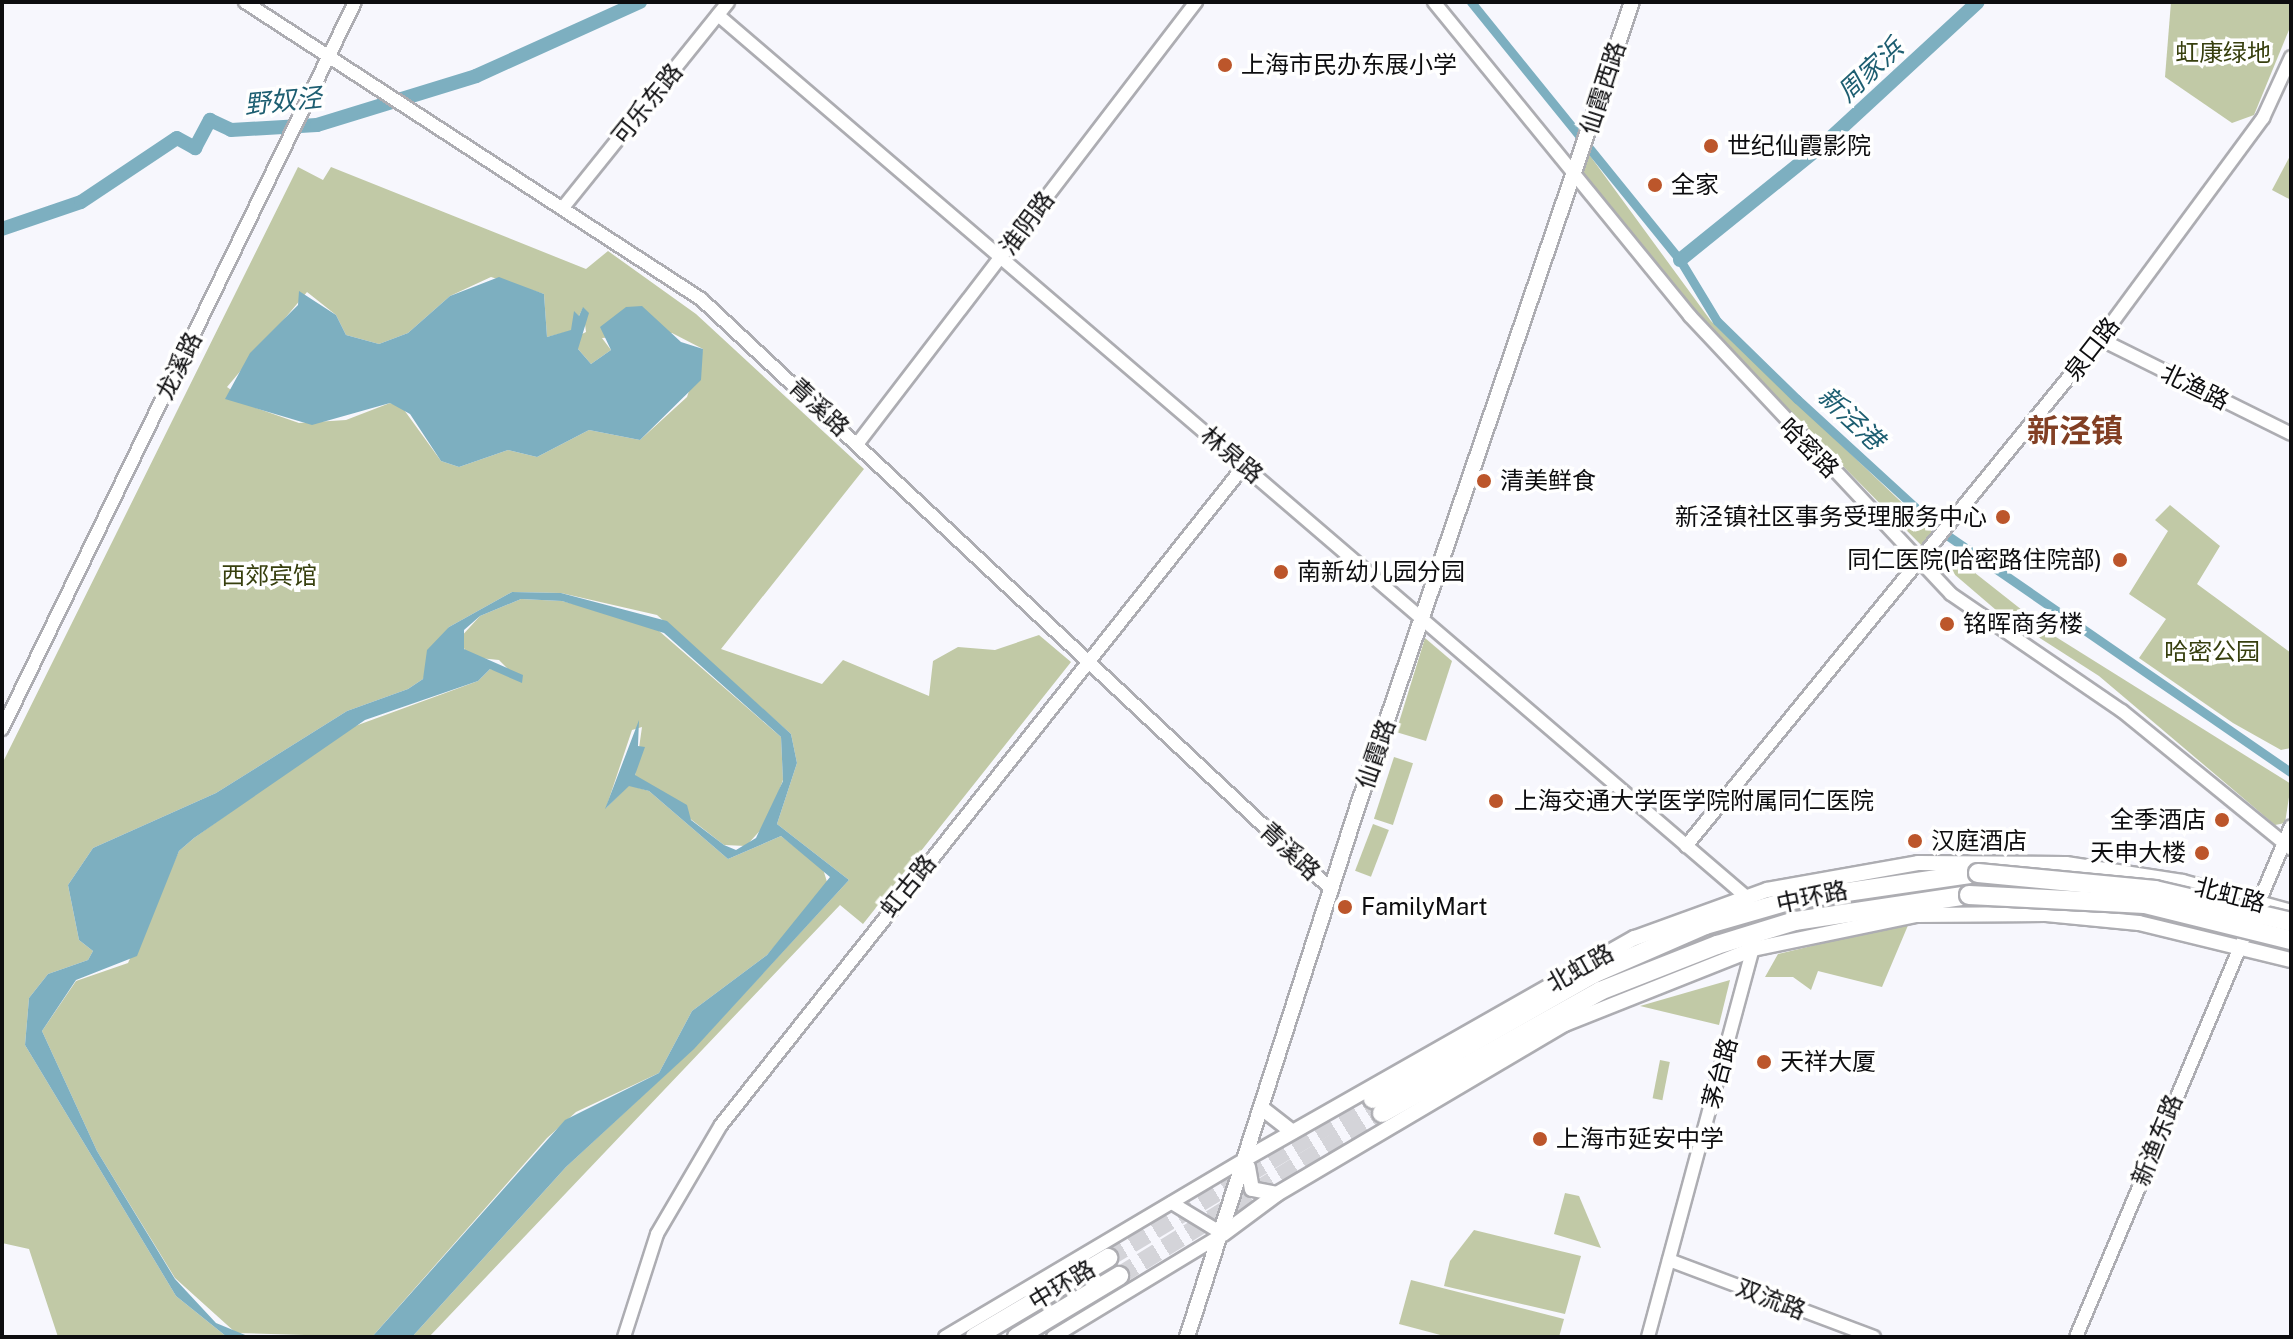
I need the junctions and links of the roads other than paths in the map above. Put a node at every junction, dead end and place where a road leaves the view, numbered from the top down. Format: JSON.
{"nodes":[{"id":1,"x":245,"y":2,"type":"edge"},
{"id":2,"x":355,"y":2,"type":"edge"},
{"id":3,"x":728,"y":2,"type":"edge"},
{"id":4,"x":1196,"y":2,"type":"edge"},
{"id":5,"x":1434,"y":2,"type":"edge"},
{"id":6,"x":1632,"y":2,"type":"edge"},
{"id":7,"x":718,"y":15,"type":"junction"},
{"id":8,"x":329,"y":55,"type":"junction"},
{"id":9,"x":2291,"y":57,"type":"edge"},
{"id":10,"x":1574,"y":175,"type":"junction"},
{"id":11,"x":565,"y":205,"type":"junction"},
{"id":12,"x":1000,"y":259,"type":"junction"},
{"id":13,"x":2100,"y":339,"type":"junction"},
{"id":14,"x":2291,"y":434,"type":"edge"},
{"id":15,"x":858,"y":443,"type":"junction"},
{"id":16,"x":1244,"y":466,"type":"junction"},
{"id":17,"x":1928,"y":557,"type":"junction"},
{"id":18,"x":1422,"y":619,"type":"junction"},
{"id":19,"x":1087,"y":661,"type":"junction"},
{"id":20,"x":2,"y":729,"type":"edge"},
{"id":21,"x":2291,"y":826,"type":"edge"},
{"id":22,"x":1686,"y":846,"type":"junction"},
{"id":23,"x":2286,"y":847,"type":"edge"},
{"id":24,"x":1331,"y":889,"type":"junction"},
{"id":25,"x":2007,"y":894,"type":"junction"},
{"id":26,"x":1745,"y":896,"type":"junction"},
{"id":27,"x":2256,"y":902,"type":"junction"},
{"id":28,"x":2291,"y":912,"type":"edge"},
{"id":29,"x":2291,"y":922,"type":"edge"},
{"id":30,"x":1705,"y":925,"type":"junction"},
{"id":31,"x":2291,"y":940,"type":"edge"},
{"id":32,"x":2237,"y":944,"type":"junction"},
{"id":33,"x":1753,"y":949,"type":"junction"},
{"id":34,"x":2291,"y":952,"type":"edge"},
{"id":35,"x":2291,"y":960,"type":"edge"},
{"id":36,"x":1578,"y":968,"type":"junction"},
{"id":37,"x":1263,"y":1109,"type":"junction"},
{"id":38,"x":1292,"y":1132,"type":"junction"},
{"id":39,"x":1247,"y":1158,"type":"junction"},
{"id":40,"x":1272,"y":1197,"type":"junction"},
{"id":41,"x":1172,"y":1203,"type":"junction"},
{"id":42,"x":1223,"y":1234,"type":"junction"},
{"id":43,"x":1108,"y":1258,"type":"tunnel mouth"},
{"id":44,"x":1669,"y":1260,"type":"junction"},
{"id":45,"x":1119,"y":1276,"type":"tunnel mouth"},
{"id":46,"x":624,"y":1337,"type":"edge"},
{"id":47,"x":945,"y":1337,"type":"edge"},
{"id":48,"x":975,"y":1337,"type":"edge"},
{"id":49,"x":1017,"y":1337,"type":"edge"},
{"id":50,"x":1053,"y":1337,"type":"edge"},
{"id":51,"x":1187,"y":1337,"type":"edge"},
{"id":52,"x":1648,"y":1337,"type":"edge"},
{"id":53,"x":1874,"y":1337,"type":"edge"},
{"id":54,"x":2076,"y":1337,"type":"edge"}],
"edges":[{"from":1,"to":8,"type":"street","name":"青溪路"},
{"from":2,"to":8,"type":"street","name":"龙溪路"},
{"from":3,"to":7,"type":"street","name":"可乐东路"},
{"from":4,"to":12,"type":"street","name":"淮阴路"},
{"from":5,"to":10,"type":"street","name":"哈密路"},
{"from":6,"to":10,"type":"main road","name":"仙霞西路"},
{"from":7,"to":11,"type":"street","name":"可乐东路"},
{"from":7,"to":12,"type":"street","name":"林泉路"},
{"from":8,"to":11,"type":"street","name":"青溪路"},
{"from":8,"to":20,"type":"street","name":"龙溪路"},
{"from":9,"to":13,"type":"street","name":"泉口路"},
{"from":10,"to":17,"type":"street","name":"哈密路"},
{"from":10,"to":18,"type":"main road","name":"仙霞路"},
{"from":11,"to":15,"type":"street","name":"青溪路"},
{"from":12,"to":15,"type":"street","name":"淮阴路"},
{"from":12,"to":16,"type":"street","name":"林泉路"},
{"from":13,"to":14,"type":"street","name":"北渔路"},
{"from":13,"to":17,"type":"street","name":"泉口路"},
{"from":15,"to":19,"type":"street","name":"青溪路"},
{"from":16,"to":18,"type":"street","name":"林泉路"},
{"from":16,"to":19,"type":"street","name":"虹古路"},
{"from":17,"to":22,"type":"street","name":"泉口路"},
{"from":17,"to":23,"type":"street","name":"哈密路"},
{"from":18,"to":22,"type":"street","name":"林泉路"},
{"from":18,"to":24,"type":"main road","name":"仙霞路"},
{"from":19,"to":24,"type":"street","name":"青溪路"},
{"from":19,"to":46,"type":"street","name":"虹古路"},
{"from":21,"to":23,"type":"street","name":"新渔东路"},
{"from":22,"to":26,"type":"street","name":"林泉路"},
{"from":23,"to":27,"type":"street","name":"新渔东路"},
{"from":24,"to":37,"type":"main road","name":"仙霞路"},
{"from":25,"to":30,"type":"highway","name":"中环路","bridge":true},
{"from":25,"to":31,"type":"highway","name":"中环路","bridge":true},
{"from":25,"to":34,"type":"highway","bridge":true},
{"from":26,"to":27,"type":"main road","name":"北虹路"},
{"from":26,"to":36,"type":"main road","name":"北虹路"},
{"from":27,"to":28,"type":"main road","name":"北虹路"},
{"from":27,"to":32,"type":"street","name":"新渔东路"},
{"from":29,"to":30,"type":"highway","name":"中环路","bridge":true},
{"from":30,"to":36,"type":"highway"},
{"from":32,"to":33,"type":"main road","name":"北虹路"},
{"from":32,"to":35,"type":"main road","name":"北虹路"},
{"from":32,"to":54,"type":"street","name":"新渔东路"},
{"from":33,"to":40,"type":"main road","name":"北虹路"},
{"from":33,"to":44,"type":"street","name":"茅台路"},
{"from":36,"to":38,"type":"main road","name":"北虹路"},
{"from":37,"to":38,"type":"main road"},
{"from":37,"to":39,"type":"main road","name":"仙霞路"},
{"from":38,"to":39,"type":"main road","name":"北虹路"},
{"from":39,"to":40,"type":"main road"},
{"from":39,"to":41,"type":"street","name":"北虹路"},
{"from":39,"to":42,"type":"main road","name":"仙霞路"},
{"from":40,"to":42,"type":"main road","name":"北虹路"},
{"from":41,"to":42,"type":"street"},
{"from":41,"to":47,"type":"street","name":"北虹路"},
{"from":42,"to":50,"type":"street","name":"北虹路"},
{"from":42,"to":51,"type":"main road","name":"仙霞路"},
{"from":43,"to":48,"type":"highway","name":"中环路"},
{"from":44,"to":52,"type":"street","name":"茅台路"},
{"from":44,"to":53,"type":"street","name":"双流路"},
{"from":45,"to":49,"type":"highway","name":"中环路"}]}
